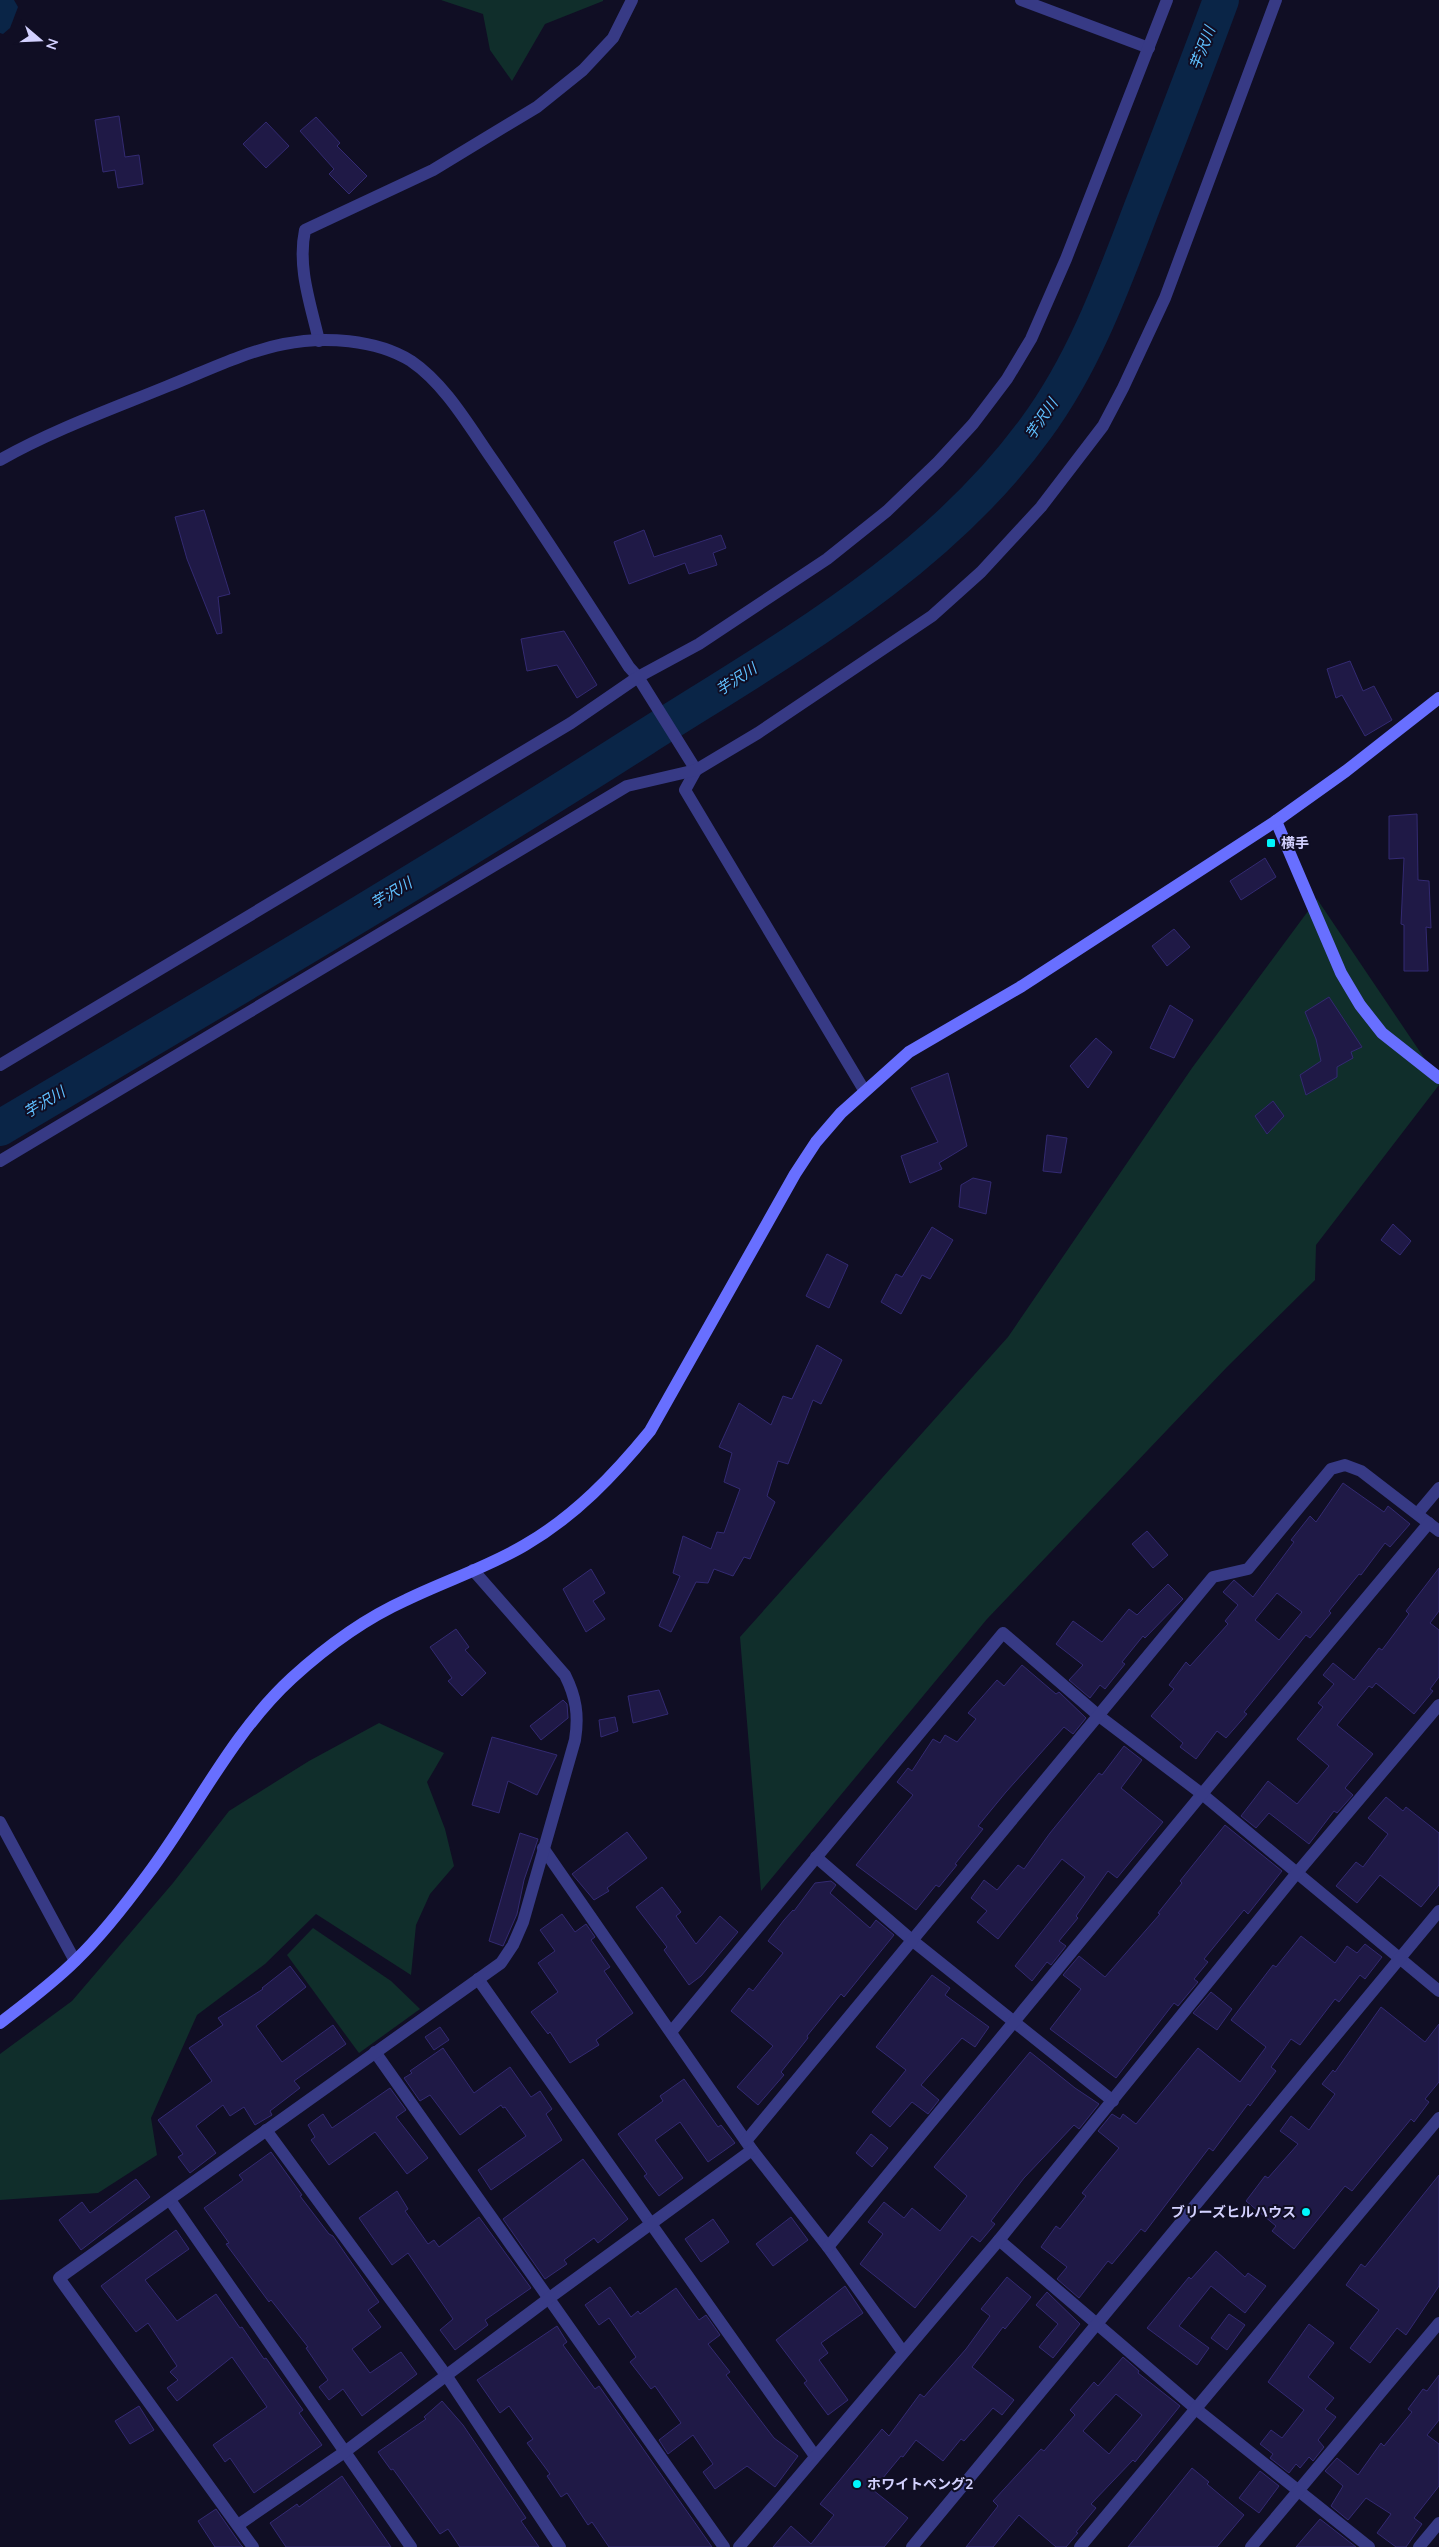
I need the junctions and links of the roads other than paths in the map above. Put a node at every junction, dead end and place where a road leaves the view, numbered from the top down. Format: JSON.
{"nodes":[{"id":1,"x":632,"y":0,"type":"edge"},
{"id":2,"x":1021,"y":0,"type":"edge"},
{"id":3,"x":1167,"y":0,"type":"edge"},
{"id":4,"x":1276,"y":0,"type":"edge"},
{"id":5,"x":1149,"y":48,"type":"junction"},
{"id":6,"x":319,"y":341,"type":"junction"},
{"id":7,"x":0,"y":460,"type":"edge"},
{"id":8,"x":638,"y":676,"type":"junction"},
{"id":9,"x":1439,"y":698,"type":"edge"},
{"id":10,"x":696,"y":770,"type":"junction"},
{"id":11,"x":1276,"y":821,"type":"junction"},
{"id":12,"x":0,"y":1065,"type":"edge"},
{"id":13,"x":1439,"y":1078,"type":"edge"},
{"id":14,"x":864,"y":1090,"type":"junction"},
{"id":15,"x":0,"y":1161,"type":"edge"},
{"id":16,"x":1439,"y":1488,"type":"edge"},
{"id":17,"x":1418,"y":1513,"type":"junction"},
{"id":18,"x":1434,"y":1527,"type":"edge"},
{"id":19,"x":473,"y":1570,"type":"junction"},
{"id":20,"x":1439,"y":1705,"type":"edge"},
{"id":21,"x":1099,"y":1716,"type":"junction"},
{"id":22,"x":1202,"y":1794,"type":"junction"},
{"id":23,"x":0,"y":1822,"type":"edge"},
{"id":24,"x":543,"y":1848,"type":"junction"},
{"id":25,"x":816,"y":1857,"type":"junction"},
{"id":26,"x":1296,"y":1874,"type":"junction"},
{"id":27,"x":1439,"y":1911,"type":"edge"},
{"id":28,"x":913,"y":1941,"type":"junction"},
{"id":29,"x":1399,"y":1959,"type":"junction"},
{"id":30,"x":76,"y":1961,"type":"junction"},
{"id":31,"x":478,"y":1979,"type":"junction"},
{"id":32,"x":1439,"y":1992,"type":"edge"},
{"id":33,"x":1015,"y":2021,"type":"junction"},
{"id":34,"x":0,"y":2023,"type":"edge"},
{"id":35,"x":671,"y":2032,"type":"junction"},
{"id":36,"x":376,"y":2052,"type":"junction"},
{"id":37,"x":1114,"y":2101,"type":"junction"},
{"id":38,"x":1439,"y":2118,"type":"edge"},
{"id":39,"x":266,"y":2130,"type":"junction"},
{"id":40,"x":749,"y":2146,"type":"junction"},
{"id":41,"x":170,"y":2200,"type":"junction"},
{"id":42,"x":652,"y":2225,"type":"junction"},
{"id":43,"x":999,"y":2240,"type":"junction"},
{"id":44,"x":828,"y":2247,"type":"junction"},
{"id":45,"x":548,"y":2299,"type":"junction"},
{"id":46,"x":1439,"y":2323,"type":"edge"},
{"id":47,"x":1098,"y":2324,"type":"junction"},
{"id":48,"x":903,"y":2352,"type":"junction"},
{"id":49,"x":446,"y":2375,"type":"junction"},
{"id":50,"x":1196,"y":2409,"type":"junction"},
{"id":51,"x":346,"y":2451,"type":"junction"},
{"id":52,"x":815,"y":2456,"type":"junction"},
{"id":53,"x":1299,"y":2489,"type":"junction"},
{"id":54,"x":1439,"y":2523,"type":"edge"},
{"id":55,"x":238,"y":2525,"type":"junction"},
{"id":56,"x":253,"y":2547,"type":"edge"},
{"id":57,"x":411,"y":2547,"type":"edge"},
{"id":58,"x":560,"y":2547,"type":"edge"},
{"id":59,"x":724,"y":2547,"type":"edge"},
{"id":60,"x":740,"y":2547,"type":"edge"},
{"id":61,"x":912,"y":2547,"type":"edge"},
{"id":62,"x":1080,"y":2547,"type":"edge"},
{"id":63,"x":1251,"y":2547,"type":"edge"},
{"id":64,"x":1369,"y":2547,"type":"edge"},
{"id":65,"x":1419,"y":2547,"type":"edge"}],
"edges":[{"from":1,"to":6,"type":"street"},
{"from":2,"to":5,"type":"street"},
{"from":3,"to":5,"type":"street"},
{"from":4,"to":10,"type":"street"},
{"from":5,"to":8,"type":"street"},
{"from":6,"to":7,"type":"street"},
{"from":6,"to":8,"type":"street"},
{"from":8,"to":10,"type":"street"},
{"from":8,"to":12,"type":"street"},
{"from":9,"to":11,"type":"street"},
{"from":10,"to":14,"type":"street"},
{"from":10,"to":15,"type":"street"},
{"from":11,"to":13,"type":"street"},
{"from":11,"to":14,"type":"street"},
{"from":14,"to":19,"type":"street"},
{"from":16,"to":17,"type":"street"},
{"from":17,"to":18,"type":"street"},
{"from":17,"to":21,"type":"street"},
{"from":18,"to":22,"type":"street"},
{"from":19,"to":24,"type":"street"},
{"from":19,"to":30,"type":"street"},
{"from":20,"to":26,"type":"street"},
{"from":21,"to":22,"type":"street"},
{"from":21,"to":25,"type":"street"},
{"from":21,"to":28,"type":"street"},
{"from":22,"to":26,"type":"street"},
{"from":22,"to":33,"type":"street"},
{"from":23,"to":30,"type":"street"},
{"from":24,"to":31,"type":"street"},
{"from":24,"to":35,"type":"street"},
{"from":25,"to":28,"type":"street"},
{"from":25,"to":35,"type":"street"},
{"from":26,"to":29,"type":"street"},
{"from":26,"to":37,"type":"street"},
{"from":27,"to":29,"type":"street"},
{"from":28,"to":33,"type":"street"},
{"from":28,"to":40,"type":"street"},
{"from":29,"to":32,"type":"street"},
{"from":29,"to":47,"type":"street"},
{"from":30,"to":34,"type":"street"},
{"from":31,"to":36,"type":"street"},
{"from":31,"to":42,"type":"street"},
{"from":33,"to":37,"type":"street"},
{"from":33,"to":44,"type":"street"},
{"from":35,"to":40,"type":"street"},
{"from":36,"to":39,"type":"street"},
{"from":36,"to":45,"type":"street"},
{"from":37,"to":43,"type":"street"},
{"from":38,"to":50,"type":"street"},
{"from":39,"to":41,"type":"street"},
{"from":39,"to":49,"type":"street"},
{"from":40,"to":42,"type":"street"},
{"from":40,"to":44,"type":"street"},
{"from":41,"to":51,"type":"street"},
{"from":41,"to":55,"type":"street"},
{"from":42,"to":45,"type":"street"},
{"from":42,"to":52,"type":"street"},
{"from":43,"to":47,"type":"street"},
{"from":43,"to":48,"type":"street"},
{"from":44,"to":48,"type":"street"},
{"from":45,"to":49,"type":"street"},
{"from":45,"to":59,"type":"street"},
{"from":46,"to":53,"type":"street"},
{"from":47,"to":50,"type":"street"},
{"from":47,"to":61,"type":"street"},
{"from":48,"to":52,"type":"street"},
{"from":49,"to":51,"type":"street"},
{"from":49,"to":58,"type":"street"},
{"from":50,"to":53,"type":"street"},
{"from":50,"to":62,"type":"street"},
{"from":51,"to":55,"type":"street"},
{"from":51,"to":57,"type":"street"},
{"from":52,"to":60,"type":"street"},
{"from":53,"to":63,"type":"street"},
{"from":53,"to":64,"type":"street"},
{"from":54,"to":65,"type":"street"},
{"from":55,"to":56,"type":"street"}]}
